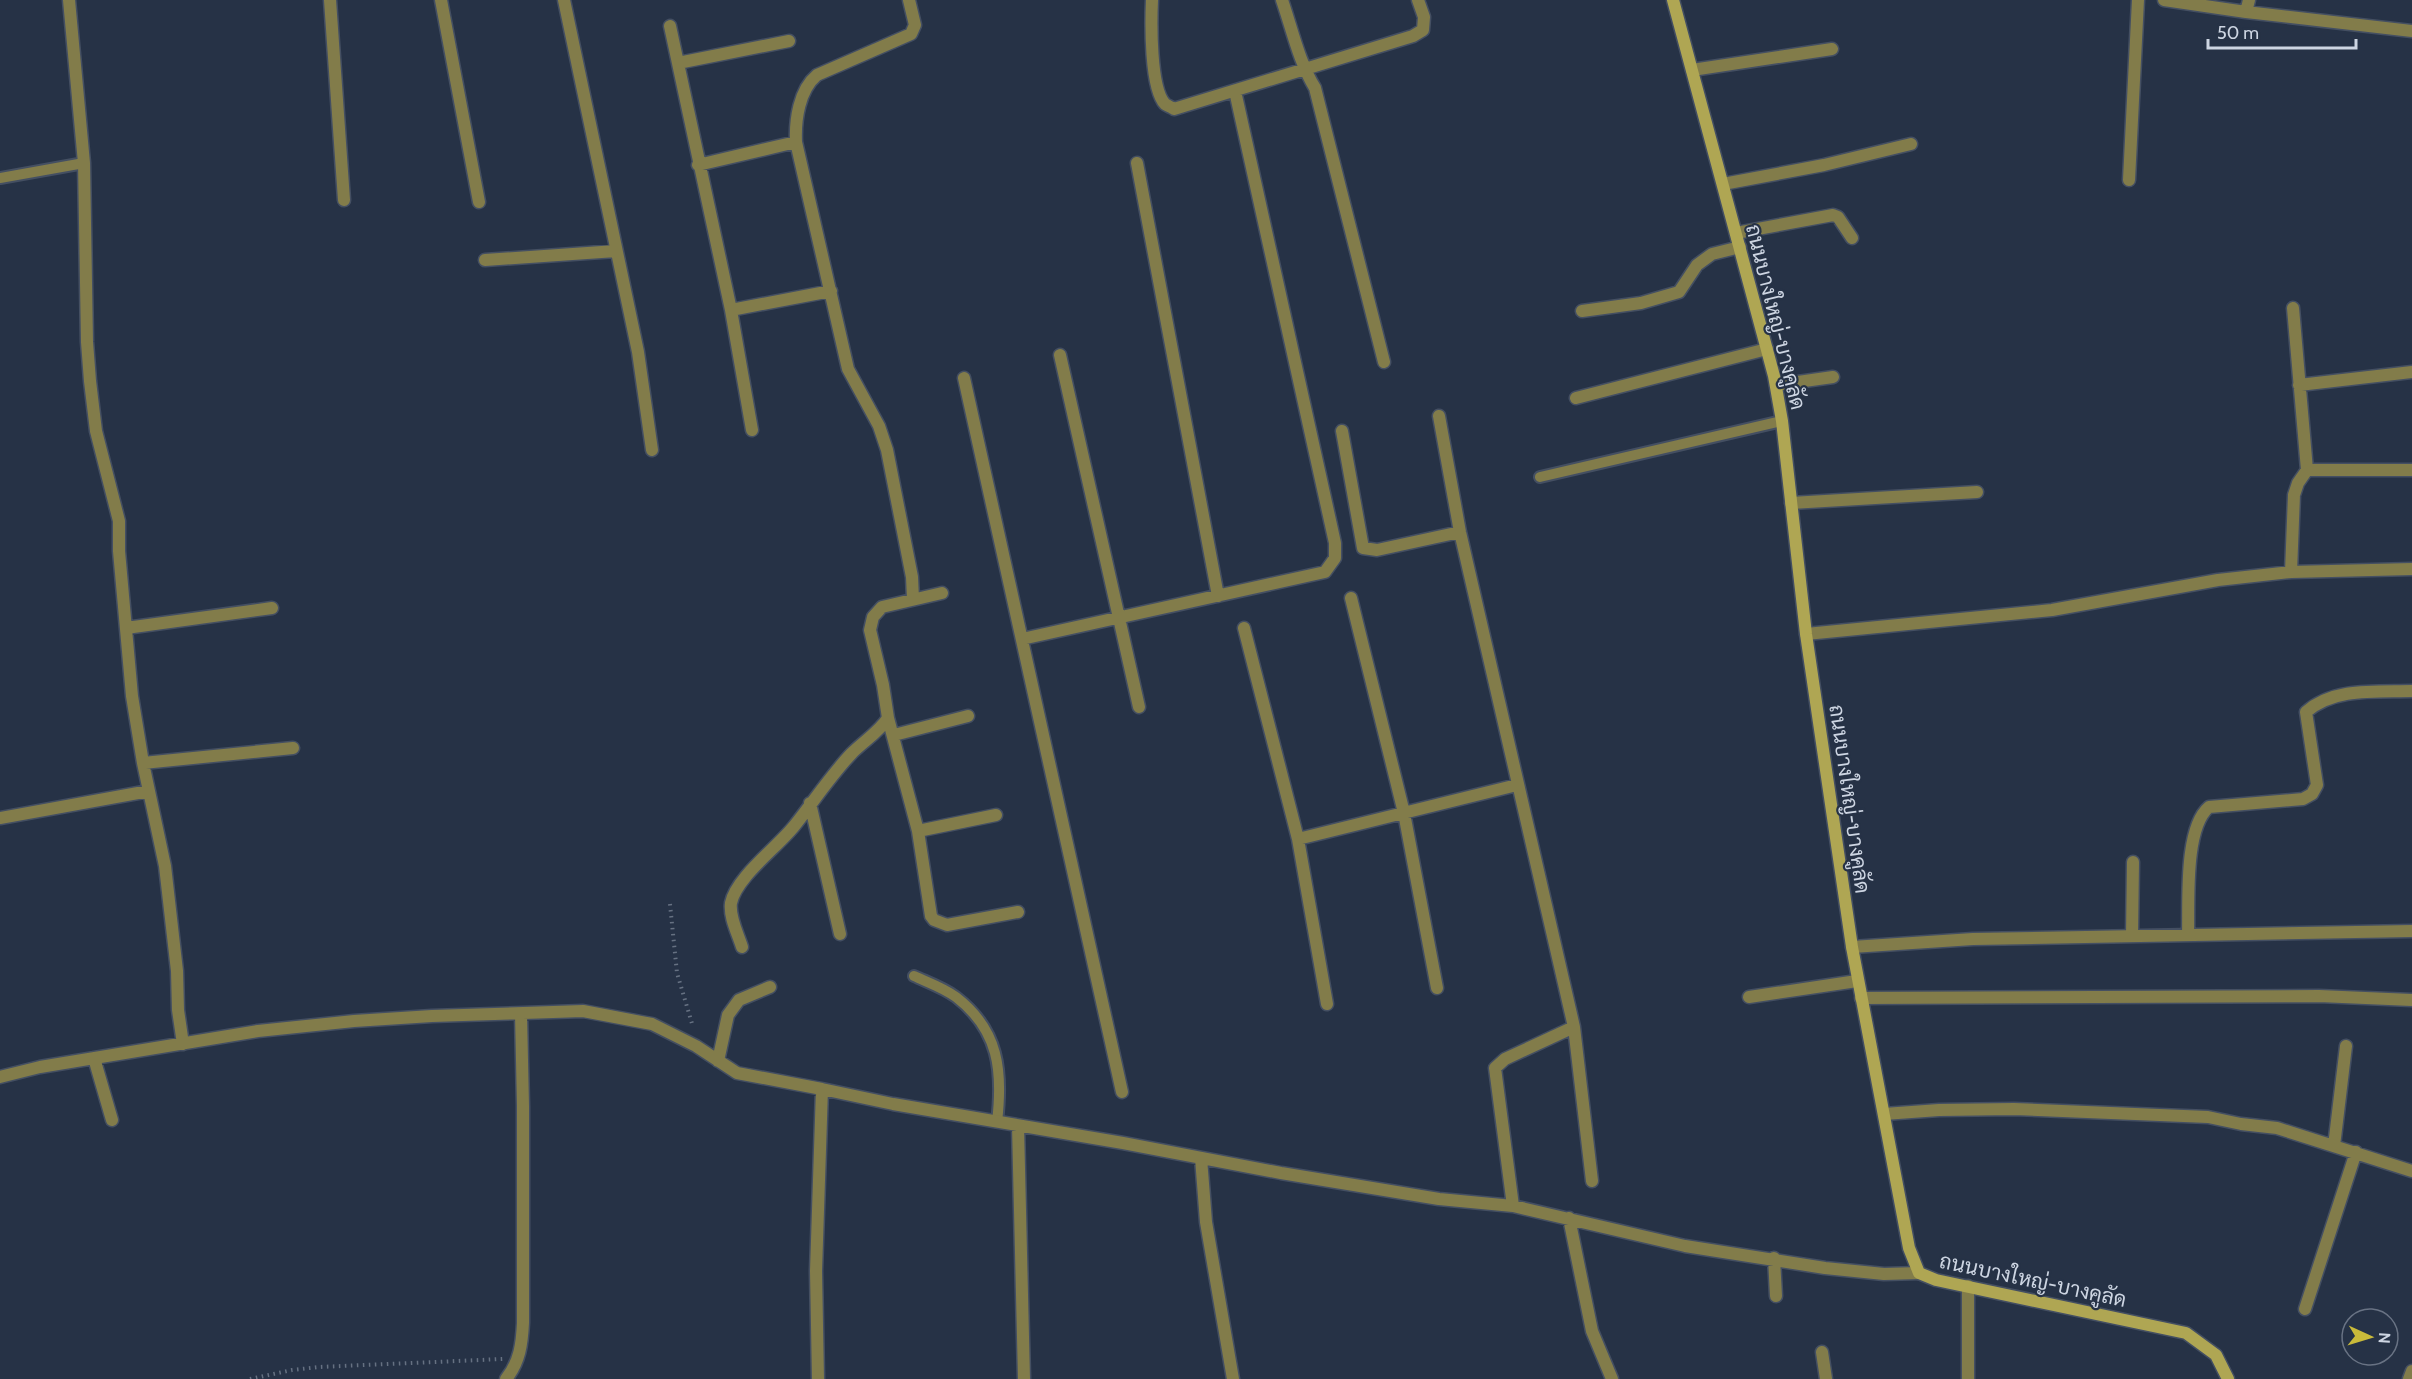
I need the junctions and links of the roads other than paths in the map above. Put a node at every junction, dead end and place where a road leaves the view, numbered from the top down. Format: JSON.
{"nodes":[{"id":1,"x":69,"y":0,"type":"edge"},
{"id":2,"x":330,"y":0,"type":"edge"},
{"id":3,"x":441,"y":0,"type":"edge"},
{"id":4,"x":564,"y":0,"type":"edge"},
{"id":5,"x":909,"y":0,"type":"edge"},
{"id":6,"x":1152,"y":0,"type":"edge"},
{"id":7,"x":1282,"y":0,"type":"edge"},
{"id":8,"x":1418,"y":0,"type":"edge"},
{"id":9,"x":1673,"y":0,"type":"edge"},
{"id":10,"x":2138,"y":0,"type":"edge"},
{"id":11,"x":2164,"y":0,"type":"edge"},
{"id":12,"x":2248,"y":6,"type":"edge"},
{"id":13,"x":670,"y":26,"type":"dead end"},
{"id":14,"x":2412,"y":32,"type":"edge"},
{"id":15,"x":789,"y":41,"type":"dead end"},
{"id":16,"x":1832,"y":49,"type":"dead end"},
{"id":17,"x":678,"y":63,"type":"junction"},
{"id":18,"x":1304,"y":70,"type":"junction"},
{"id":19,"x":1692,"y":70,"type":"junction"},
{"id":20,"x":1235,"y":91,"type":"junction"},
{"id":21,"x":796,"y":142,"type":"junction"},
{"id":22,"x":1911,"y":144,"type":"dead end"},
{"id":23,"x":84,"y":163,"type":"junction"},
{"id":24,"x":1137,"y":163,"type":"dead end"},
{"id":25,"x":698,"y":165,"type":"junction"},
{"id":26,"x":0,"y":178,"type":"edge"},
{"id":27,"x":2128,"y":180,"type":"dead end"},
{"id":28,"x":1723,"y":184,"type":"junction"},
{"id":29,"x":344,"y":200,"type":"dead end"},
{"id":30,"x":478,"y":202,"type":"dead end"},
{"id":31,"x":1736,"y":233,"type":"junction"},
{"id":32,"x":1852,"y":238,"type":"dead end"},
{"id":33,"x":1740,"y":247,"type":"junction"},
{"id":34,"x":616,"y":251,"type":"junction"},
{"id":35,"x":485,"y":260,"type":"dead end"},
{"id":36,"x":831,"y":291,"type":"junction"},
{"id":37,"x":2293,"y":308,"type":"dead end"},
{"id":38,"x":731,"y":310,"type":"junction"},
{"id":39,"x":1582,"y":311,"type":"dead end"},
{"id":40,"x":1767,"y":349,"type":"junction"},
{"id":41,"x":1060,"y":355,"type":"dead end"},
{"id":42,"x":1384,"y":362,"type":"dead end"},
{"id":43,"x":2412,"y":372,"type":"edge"},
{"id":44,"x":1833,"y":377,"type":"dead end"},
{"id":45,"x":964,"y":378,"type":"dead end"},
{"id":46,"x":2300,"y":385,"type":"junction"},
{"id":47,"x":1776,"y":386,"type":"junction"},
{"id":48,"x":1576,"y":398,"type":"dead end"},
{"id":49,"x":1439,"y":416,"type":"dead end"},
{"id":50,"x":1782,"y":421,"type":"junction"},
{"id":51,"x":753,"y":430,"type":"dead end"},
{"id":52,"x":1342,"y":431,"type":"dead end"},
{"id":53,"x":652,"y":450,"type":"dead end"},
{"id":54,"x":2307,"y":470,"type":"junction"},
{"id":55,"x":2412,"y":470,"type":"edge"},
{"id":56,"x":1540,"y":477,"type":"dead end"},
{"id":57,"x":1977,"y":492,"type":"dead end"},
{"id":58,"x":1791,"y":503,"type":"junction"},
{"id":59,"x":1460,"y":532,"type":"junction"},
{"id":60,"x":2412,"y":569,"type":"edge"},
{"id":61,"x":2291,"y":572,"type":"junction"},
{"id":62,"x":942,"y":593,"type":"dead end"},
{"id":63,"x":1218,"y":596,"type":"junction"},
{"id":64,"x":1351,"y":598,"type":"dead end"},
{"id":65,"x":913,"y":599,"type":"junction"},
{"id":66,"x":272,"y":608,"type":"dead end"},
{"id":67,"x":1119,"y":618,"type":"junction"},
{"id":68,"x":126,"y":628,"type":"junction"},
{"id":69,"x":1244,"y":628,"type":"dead end"},
{"id":70,"x":1806,"y":634,"type":"junction"},
{"id":71,"x":1022,"y":639,"type":"junction"},
{"id":72,"x":2412,"y":691,"type":"edge"},
{"id":73,"x":1139,"y":707,"type":"dead end"},
{"id":74,"x":968,"y":716,"type":"dead end"},
{"id":75,"x":888,"y":718,"type":"junction"},
{"id":76,"x":894,"y":735,"type":"junction"},
{"id":77,"x":293,"y":748,"type":"dead end"},
{"id":78,"x":143,"y":763,"type":"junction"},
{"id":79,"x":1517,"y":785,"type":"junction"},
{"id":80,"x":149,"y":791,"type":"junction"},
{"id":81,"x":810,"y":804,"type":"junction"},
{"id":82,"x":1404,"y":813,"type":"junction"},
{"id":83,"x":996,"y":815,"type":"dead end"},
{"id":84,"x":0,"y":818,"type":"edge"},
{"id":85,"x":918,"y":831,"type":"junction"},
{"id":86,"x":1298,"y":838,"type":"junction"},
{"id":87,"x":2133,"y":862,"type":"dead end"},
{"id":88,"x":1018,"y":912,"type":"dead end"},
{"id":89,"x":2412,"y":931,"type":"edge"},
{"id":90,"x":840,"y":934,"type":"dead end"},
{"id":91,"x":2188,"y":934,"type":"junction"},
{"id":92,"x":2132,"y":936,"type":"junction"},
{"id":93,"x":742,"y":947,"type":"dead end"},
{"id":94,"x":1852,"y":947,"type":"junction"},
{"id":95,"x":914,"y":976,"type":"dead end"},
{"id":96,"x":1857,"y":981,"type":"junction"},
{"id":97,"x":770,"y":987,"type":"dead end"},
{"id":98,"x":1437,"y":988,"type":"dead end"},
{"id":99,"x":1749,"y":997,"type":"dead end"},
{"id":100,"x":1862,"y":998,"type":"junction"},
{"id":101,"x":2412,"y":1000,"type":"edge"},
{"id":102,"x":1327,"y":1004,"type":"dead end"},
{"id":103,"x":520,"y":1014,"type":"junction"},
{"id":104,"x":1574,"y":1027,"type":"junction"},
{"id":105,"x":183,"y":1044,"type":"junction"},
{"id":106,"x":2346,"y":1046,"type":"dead end"},
{"id":107,"x":94,"y":1058,"type":"junction"},
{"id":108,"x":718,"y":1061,"type":"junction"},
{"id":109,"x":0,"y":1077,"type":"edge"},
{"id":110,"x":822,"y":1089,"type":"junction"},
{"id":111,"x":1122,"y":1092,"type":"dead end"},
{"id":112,"x":1884,"y":1114,"type":"junction"},
{"id":113,"x":112,"y":1120,"type":"dead end"},
{"id":114,"x":997,"y":1122,"type":"junction"},
{"id":115,"x":1018,"y":1126,"type":"junction"},
{"id":116,"x":2334,"y":1146,"type":"junction"},
{"id":117,"x":2356,"y":1152,"type":"junction"},
{"id":118,"x":1201,"y":1158,"type":"junction"},
{"id":119,"x":2412,"y":1171,"type":"edge"},
{"id":120,"x":1592,"y":1181,"type":"dead end"},
{"id":121,"x":1514,"y":1206,"type":"junction"},
{"id":122,"x":1569,"y":1218,"type":"junction"},
{"id":123,"x":1774,"y":1258,"type":"junction"},
{"id":124,"x":1919,"y":1273,"type":"junction"},
{"id":125,"x":1968,"y":1286,"type":"junction"},
{"id":126,"x":1776,"y":1296,"type":"dead end"},
{"id":127,"x":2305,"y":1309,"type":"dead end"},
{"id":128,"x":1822,"y":1352,"type":"dead end"},
{"id":129,"x":2412,"y":1371,"type":"edge"},
{"id":130,"x":506,"y":1379,"type":"edge"},
{"id":131,"x":818,"y":1379,"type":"edge"},
{"id":132,"x":1024,"y":1379,"type":"edge"},
{"id":133,"x":1233,"y":1379,"type":"edge"},
{"id":134,"x":1612,"y":1379,"type":"edge"},
{"id":135,"x":1826,"y":1379,"type":"edge"},
{"id":136,"x":1968,"y":1379,"type":"edge"},
{"id":137,"x":2228,"y":1379,"type":"edge"},
{"id":138,"x":2409,"y":1379,"type":"edge"}],
"edges":[{"from":1,"to":23,"type":"street"},
{"from":2,"to":29,"type":"street"},
{"from":3,"to":30,"type":"street"},
{"from":4,"to":34,"type":"street"},
{"from":5,"to":21,"type":"street"},
{"from":6,"to":20,"type":"street"},
{"from":7,"to":18,"type":"street"},
{"from":8,"to":18,"type":"street"},
{"from":9,"to":19,"type":"street","name":"ถนนบางใหญ่-บางคูลัด"},
{"from":10,"to":27,"type":"street"},
{"from":11,"to":12,"type":"street"},
{"from":12,"to":14,"type":"street"},
{"from":13,"to":17,"type":"street"},
{"from":15,"to":17,"type":"street"},
{"from":16,"to":19,"type":"street"},
{"from":17,"to":25,"type":"street"},
{"from":18,"to":20,"type":"street"},
{"from":18,"to":42,"type":"street"},
{"from":19,"to":28,"type":"street","name":"ถนนบางใหญ่-บางคูลัด"},
{"from":20,"to":63,"type":"street"},
{"from":21,"to":25,"type":"street"},
{"from":21,"to":36,"type":"street"},
{"from":22,"to":28,"type":"street"},
{"from":23,"to":26,"type":"lane"},
{"from":23,"to":68,"type":"street"},
{"from":24,"to":63,"type":"street"},
{"from":25,"to":38,"type":"street"},
{"from":28,"to":31,"type":"street","name":"ถนนบางใหญ่-บางคูลัด"},
{"from":31,"to":32,"type":"street"},
{"from":31,"to":33,"type":"street","name":"ถนนบางใหญ่-บางคูลัด"},
{"from":33,"to":39,"type":"street"},
{"from":33,"to":40,"type":"street","name":"ถนนบางใหญ่-บางคูลัด"},
{"from":34,"to":35,"type":"street"},
{"from":34,"to":53,"type":"street"},
{"from":36,"to":38,"type":"street"},
{"from":36,"to":65,"type":"street"},
{"from":37,"to":46,"type":"street"},
{"from":38,"to":51,"type":"street"},
{"from":40,"to":47,"type":"street","name":"ถนนบางใหญ่-บางคูลัด"},
{"from":40,"to":48,"type":"street"},
{"from":41,"to":67,"type":"street"},
{"from":43,"to":46,"type":"street"},
{"from":44,"to":47,"type":"street"},
{"from":45,"to":71,"type":"street"},
{"from":46,"to":54,"type":"street"},
{"from":47,"to":50,"type":"street","name":"ถนนบางใหญ่-บางคูลัด"},
{"from":49,"to":59,"type":"street"},
{"from":50,"to":56,"type":"lane"},
{"from":50,"to":58,"type":"street","name":"ถนนบางใหญ่-บางคูลัด"},
{"from":52,"to":59,"type":"street"},
{"from":54,"to":55,"type":"street"},
{"from":54,"to":61,"type":"street"},
{"from":57,"to":58,"type":"street"},
{"from":58,"to":70,"type":"street","name":"ถนนบางใหญ่-บางคูลัด"},
{"from":59,"to":79,"type":"street"},
{"from":60,"to":61,"type":"street"},
{"from":61,"to":70,"type":"street"},
{"from":62,"to":65,"type":"street"},
{"from":63,"to":67,"type":"street"},
{"from":64,"to":82,"type":"street"},
{"from":65,"to":75,"type":"street"},
{"from":66,"to":68,"type":"street"},
{"from":67,"to":71,"type":"street"},
{"from":67,"to":73,"type":"street"},
{"from":68,"to":78,"type":"street"},
{"from":69,"to":86,"type":"street"},
{"from":70,"to":94,"type":"street","name":"ถนนบางใหญ่-บางคูลัด"},
{"from":71,"to":111,"type":"street"},
{"from":72,"to":91,"type":"street"},
{"from":74,"to":76,"type":"street"},
{"from":75,"to":76,"type":"street"},
{"from":75,"to":81,"type":"street"},
{"from":76,"to":85,"type":"street"},
{"from":77,"to":78,"type":"street"},
{"from":78,"to":80,"type":"street"},
{"from":79,"to":82,"type":"street"},
{"from":79,"to":104,"type":"street"},
{"from":80,"to":84,"type":"street"},
{"from":80,"to":105,"type":"street"},
{"from":81,"to":90,"type":"street"},
{"from":81,"to":93,"type":"street"},
{"from":82,"to":86,"type":"street"},
{"from":82,"to":98,"type":"street"},
{"from":83,"to":85,"type":"street"},
{"from":85,"to":88,"type":"street"},
{"from":86,"to":102,"type":"street"},
{"from":87,"to":92,"type":"street"},
{"from":89,"to":91,"type":"street"},
{"from":91,"to":92,"type":"street"},
{"from":92,"to":94,"type":"street"},
{"from":94,"to":96,"type":"street","name":"ถนนบางใหญ่-บางคูลัด"},
{"from":95,"to":114,"type":"lane"},
{"from":96,"to":99,"type":"street"},
{"from":96,"to":100,"type":"street","name":"ถนนบางใหญ่-บางคูลัด"},
{"from":97,"to":108,"type":"street"},
{"from":100,"to":101,"type":"street"},
{"from":100,"to":112,"type":"street","name":"ถนนบางใหญ่-บางคูลัด"},
{"from":103,"to":105,"type":"street"},
{"from":103,"to":108,"type":"street"},
{"from":103,"to":130,"type":"street"},
{"from":104,"to":120,"type":"street"},
{"from":104,"to":121,"type":"street"},
{"from":105,"to":107,"type":"street"},
{"from":106,"to":116,"type":"street"},
{"from":107,"to":109,"type":"street"},
{"from":107,"to":113,"type":"street"},
{"from":108,"to":110,"type":"street"},
{"from":110,"to":114,"type":"street"},
{"from":110,"to":131,"type":"street"},
{"from":112,"to":116,"type":"street"},
{"from":112,"to":124,"type":"street","name":"ถนนบางใหญ่-บางคูลัด"},
{"from":114,"to":115,"type":"street"},
{"from":115,"to":118,"type":"street"},
{"from":115,"to":132,"type":"street"},
{"from":116,"to":117,"type":"street"},
{"from":117,"to":119,"type":"street"},
{"from":117,"to":127,"type":"street"},
{"from":118,"to":121,"type":"street"},
{"from":118,"to":133,"type":"street"},
{"from":121,"to":122,"type":"street"},
{"from":122,"to":123,"type":"street"},
{"from":122,"to":134,"type":"street"},
{"from":123,"to":124,"type":"street"},
{"from":123,"to":126,"type":"street"},
{"from":124,"to":125,"type":"street","name":"ถนนบางใหญ่-บางคูลัด"},
{"from":125,"to":136,"type":"street"},
{"from":125,"to":137,"type":"street","name":"ถนนบางใหญ่-บางคูลัด"},
{"from":128,"to":135,"type":"street"},
{"from":129,"to":138,"type":"street"}]}
